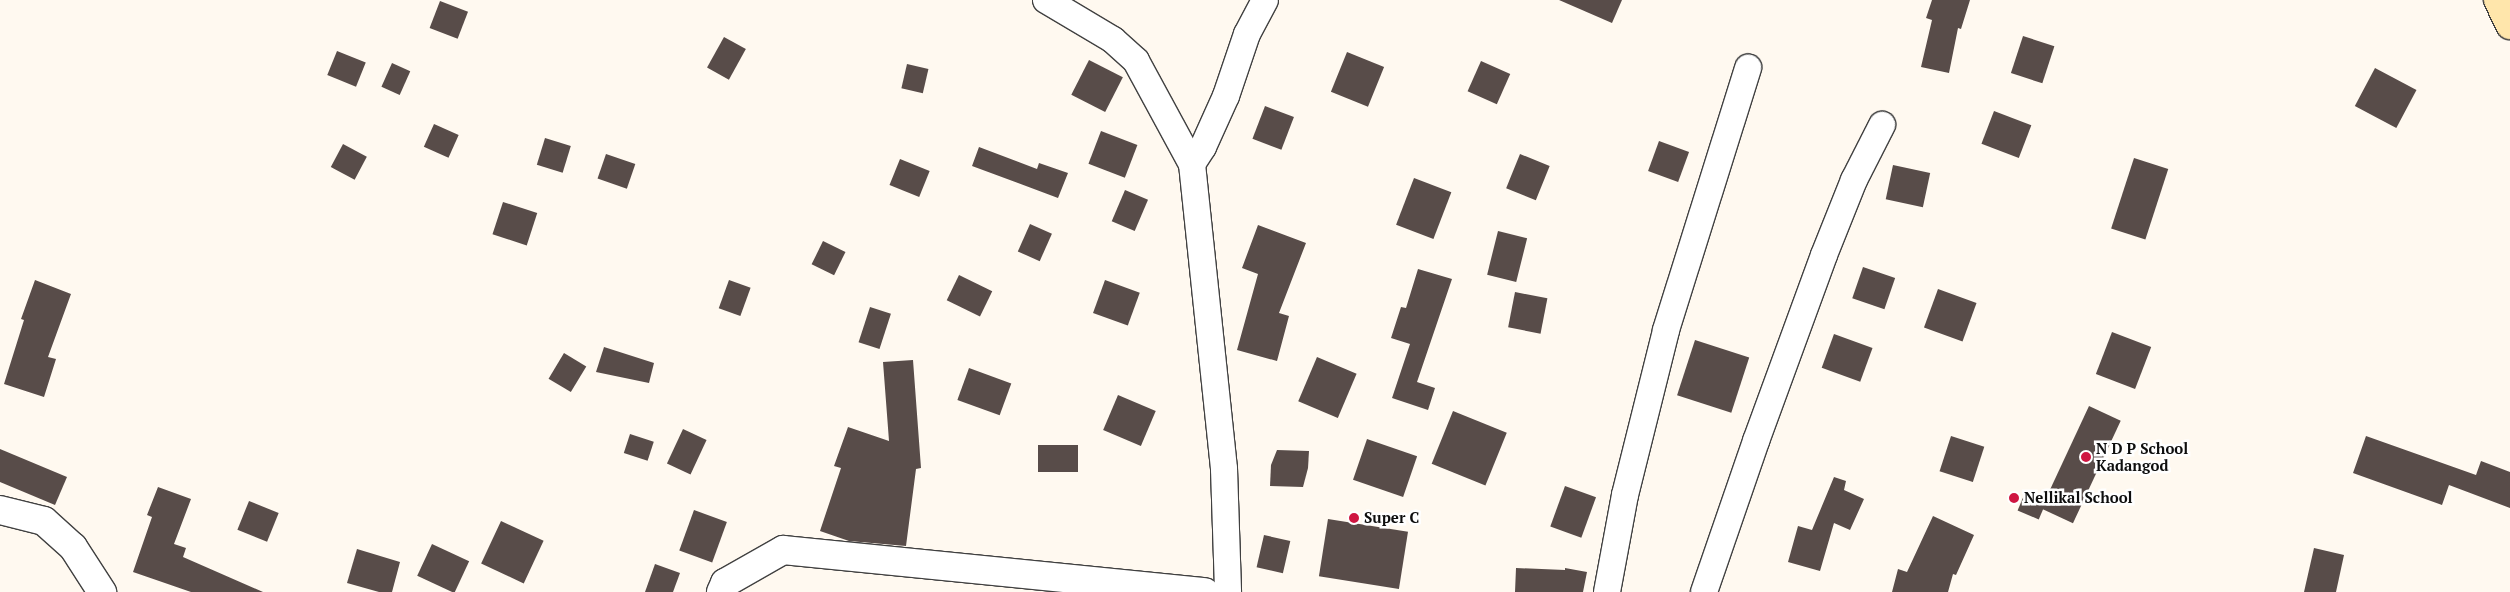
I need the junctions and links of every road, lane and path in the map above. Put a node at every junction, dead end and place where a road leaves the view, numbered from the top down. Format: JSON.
{"nodes":[{"id":1,"x":1046,"y":0,"type":"edge"},
{"id":2,"x":1265,"y":0,"type":"edge"},
{"id":3,"x":2498,"y":0,"type":"edge"},
{"id":4,"x":2510,"y":25,"type":"edge"},
{"id":5,"x":1748,"y":68,"type":"dead end"},
{"id":6,"x":1882,"y":125,"type":"dead end"},
{"id":7,"x":1192,"y":164,"type":"junction"},
{"id":8,"x":0,"y":510,"type":"edge"},
{"id":9,"x":102,"y":592,"type":"edge"},
{"id":10,"x":722,"y":592,"type":"edge"},
{"id":11,"x":1205,"y":592,"type":"edge"},
{"id":12,"x":1228,"y":592,"type":"edge"},
{"id":13,"x":1607,"y":592,"type":"edge"},
{"id":14,"x":1704,"y":592,"type":"edge"}],
"edges":[{"from":1,"to":7,"type":"street"},
{"from":2,"to":7,"type":"street"},
{"from":3,"to":4,"type":"main road"},
{"from":5,"to":13,"type":"street"},
{"from":6,"to":14,"type":"street"},
{"from":7,"to":12,"type":"street"},
{"from":8,"to":9,"type":"street"},
{"from":10,"to":11,"type":"street"}]}
